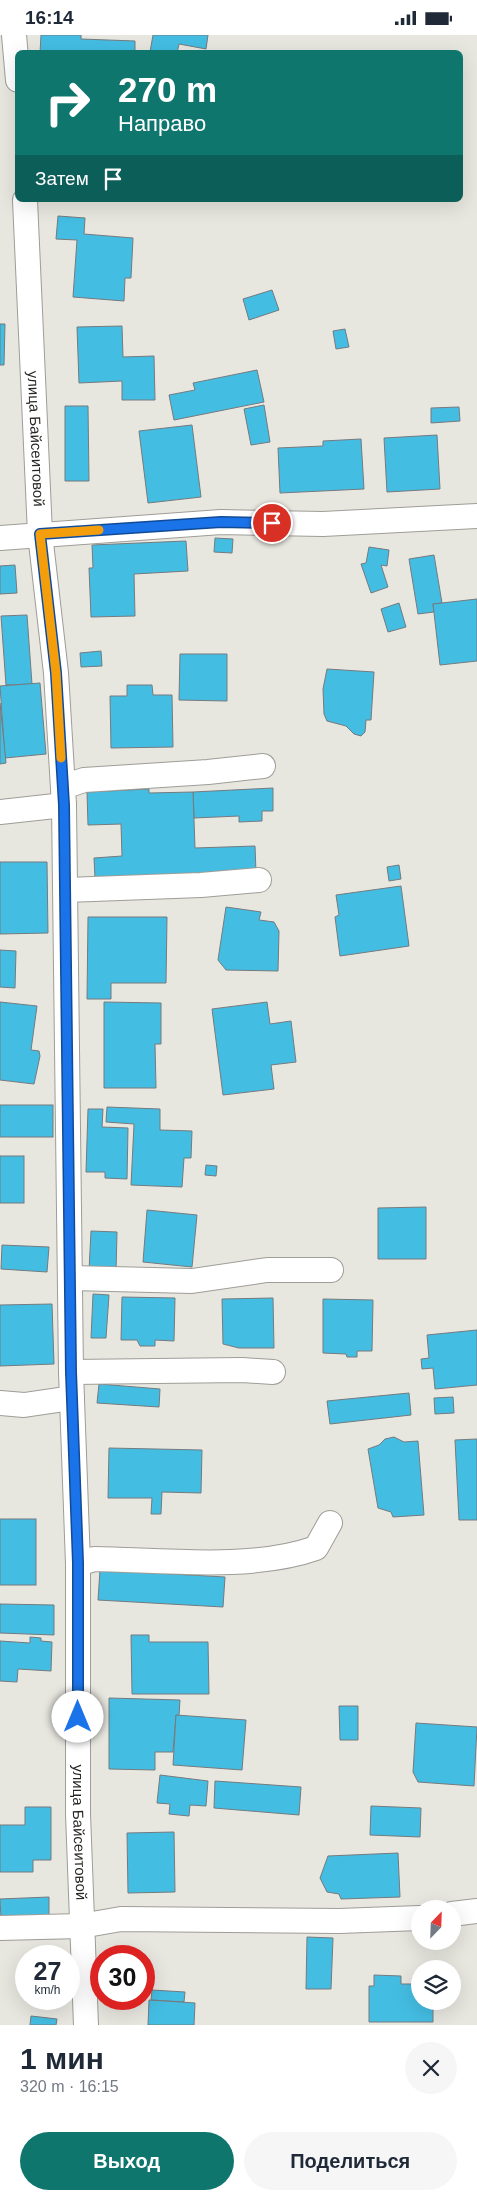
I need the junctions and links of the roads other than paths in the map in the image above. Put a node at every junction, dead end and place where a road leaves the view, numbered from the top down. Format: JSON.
{"nodes":[{"id":1,"x":14,"y":35,"type":"edge"},
{"id":2,"x":15,"y":50,"type":"edge"},
{"id":3,"x":25,"y":202,"type":"edge"},
{"id":4,"x":477,"y":516,"type":"edge"},
{"id":5,"x":40,"y":534,"type":"junction"},
{"id":6,"x":0,"y":538,"type":"edge"},
{"id":7,"x":263,"y":767,"type":"dead end"},
{"id":8,"x":63,"y":796,"type":"junction"},
{"id":9,"x":0,"y":812,"type":"edge"},
{"id":10,"x":259,"y":880,"type":"dead end"},
{"id":11,"x":66,"y":890,"type":"junction"},
{"id":12,"x":331,"y":1270,"type":"dead end"},
{"id":13,"x":71,"y":1278,"type":"junction"},
{"id":14,"x":71,"y":1372,"type":"junction"},
{"id":15,"x":273,"y":1372,"type":"dead end"},
{"id":16,"x":72,"y":1398,"type":"junction"},
{"id":17,"x":0,"y":1403,"type":"edge"},
{"id":18,"x":330,"y":1523,"type":"dead end"},
{"id":19,"x":78,"y":1563,"type":"junction"},
{"id":20,"x":477,"y":1911,"type":"edge"},
{"id":21,"x":461,"y":1913,"type":"edge"},
{"id":22,"x":411,"y":1918,"type":"edge"},
{"id":23,"x":81,"y":1926,"type":"junction"},
{"id":24,"x":0,"y":1928,"type":"edge"},
{"id":25,"x":86,"y":2025,"type":"edge"}],
"edges":[{"from":1,"to":2,"type":"street"},
{"from":3,"to":5,"type":"street","name":"улица Байсеитовой"},
{"from":4,"to":5,"type":"street"},
{"from":5,"to":6,"type":"street"},
{"from":5,"to":8,"type":"street","name":"улица Байсеитовой"},
{"from":7,"to":8,"type":"street"},
{"from":8,"to":9,"type":"street"},
{"from":8,"to":11,"type":"street","name":"улица Байсеитовой"},
{"from":10,"to":11,"type":"street"},
{"from":11,"to":13,"type":"street","name":"улица Байсеитовой"},
{"from":12,"to":13,"type":"street"},
{"from":13,"to":14,"type":"street","name":"улица Байсеитовой"},
{"from":14,"to":15,"type":"street"},
{"from":14,"to":16,"type":"street","name":"улица Байсеитовой"},
{"from":16,"to":17,"type":"street"},
{"from":16,"to":19,"type":"street","name":"улица Байсеитовой"},
{"from":18,"to":19,"type":"street"},
{"from":19,"to":23,"type":"street","name":"улица Байсеитовой"},
{"from":20,"to":21,"type":"street"},
{"from":22,"to":23,"type":"street"},
{"from":23,"to":24,"type":"street"},
{"from":23,"to":25,"type":"street","name":"улица Байсеитовой"}]}
